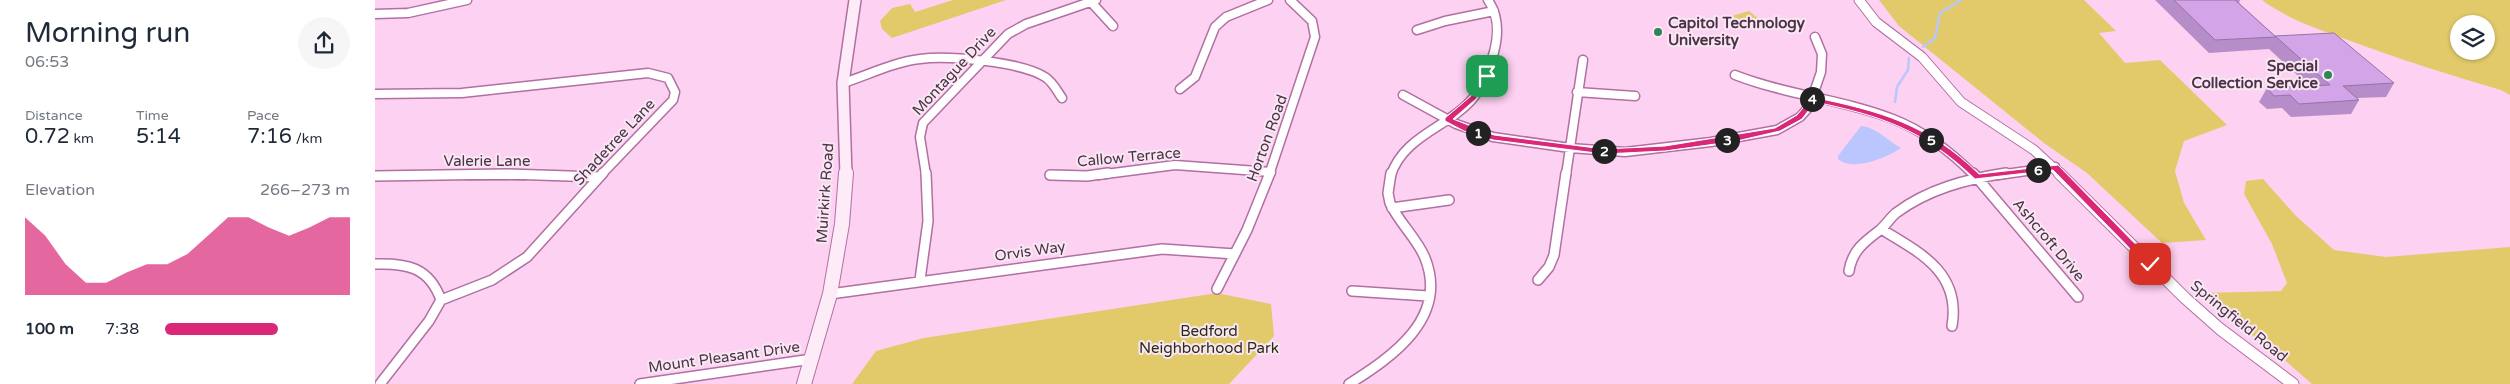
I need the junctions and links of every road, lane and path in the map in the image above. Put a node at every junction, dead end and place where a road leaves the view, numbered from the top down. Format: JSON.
{"nodes":[{"id":1,"x":467,"y":0,"type":"edge"},
{"id":2,"x":855,"y":0,"type":"edge"},
{"id":3,"x":1268,"y":0,"type":"edge"},
{"id":4,"x":1290,"y":0,"type":"edge"},
{"id":5,"x":1488,"y":0,"type":"edge"},
{"id":6,"x":1859,"y":0,"type":"edge"},
{"id":7,"x":1093,"y":1,"type":"edge"},
{"id":8,"x":1494,"y":11,"type":"junction"},
{"id":9,"x":375,"y":14,"type":"edge"},
{"id":10,"x":1113,"y":26,"type":"dead end"},
{"id":11,"x":1417,"y":30,"type":"dead end"},
{"id":12,"x":1815,"y":37,"type":"dead end"},
{"id":13,"x":1583,"y":60,"type":"dead end"},
{"id":14,"x":979,"y":63,"type":"junction"},
{"id":15,"x":1735,"y":75,"type":"dead end"},
{"id":16,"x":843,"y":83,"type":"junction"},
{"id":17,"x":1180,"y":89,"type":"dead end"},
{"id":18,"x":1577,"y":92,"type":"junction"},
{"id":19,"x":375,"y":94,"type":"edge"},
{"id":20,"x":1403,"y":96,"type":"dead end"},
{"id":21,"x":1635,"y":96,"type":"dead end"},
{"id":22,"x":1062,"y":98,"type":"dead end"},
{"id":23,"x":1812,"y":99,"type":"junction"},
{"id":24,"x":1447,"y":120,"type":"junction"},
{"id":25,"x":1570,"y":148,"type":"junction"},
{"id":26,"x":2055,"y":167,"type":"junction"},
{"id":27,"x":1271,"y":172,"type":"junction"},
{"id":28,"x":1050,"y":175,"type":"dead end"},
{"id":29,"x":375,"y":176,"type":"edge"},
{"id":30,"x":599,"y":177,"type":"junction"},
{"id":31,"x":1977,"y":177,"type":"junction"},
{"id":32,"x":1449,"y":200,"type":"dead end"},
{"id":33,"x":1392,"y":208,"type":"junction"},
{"id":34,"x":1881,"y":229,"type":"junction"},
{"id":35,"x":1235,"y":254,"type":"junction"},
{"id":36,"x":375,"y":264,"type":"edge"},
{"id":37,"x":1849,"y":271,"type":"dead end"},
{"id":38,"x":920,"y":280,"type":"junction"},
{"id":39,"x":1538,"y":280,"type":"dead end"},
{"id":40,"x":1217,"y":289,"type":"dead end"},
{"id":41,"x":1352,"y":291,"type":"dead end"},
{"id":42,"x":830,"y":294,"type":"junction"},
{"id":43,"x":1428,"y":296,"type":"junction"},
{"id":44,"x":2078,"y":296,"type":"dead end"},
{"id":45,"x":441,"y":300,"type":"junction"},
{"id":46,"x":1952,"y":326,"type":"dead end"},
{"id":47,"x":812,"y":359,"type":"junction"},
{"id":48,"x":711,"y":373,"type":"junction"},
{"id":49,"x":380,"y":384,"type":"edge"},
{"id":50,"x":640,"y":384,"type":"edge"},
{"id":51,"x":706,"y":384,"type":"edge"},
{"id":52,"x":804,"y":384,"type":"edge"},
{"id":53,"x":1349,"y":384,"type":"edge"},
{"id":54,"x":2293,"y":384,"type":"edge"}],
"edges":[{"from":1,"to":9,"type":"street"},
{"from":2,"to":16,"type":"main road","name":"Muirkirk Road"},
{"from":3,"to":17,"type":"street"},
{"from":4,"to":27,"type":"street","name":"Horton Road"},
{"from":5,"to":8,"type":"street"},
{"from":6,"to":26,"type":"street","name":"Springfield Road"},
{"from":7,"to":10,"type":"street"},
{"from":7,"to":14,"type":"street","name":"Montague Drive"},
{"from":8,"to":11,"type":"street"},
{"from":8,"to":24,"type":"street"},
{"from":12,"to":23,"type":"street"},
{"from":13,"to":18,"type":"street"},
{"from":14,"to":16,"type":"street"},
{"from":14,"to":22,"type":"street"},
{"from":14,"to":38,"type":"street","name":"Montague Drive"},
{"from":15,"to":23,"type":"street","name":"Ashcroft Drive"},
{"from":16,"to":42,"type":"main road","name":"Muirkirk Road"},
{"from":18,"to":21,"type":"street"},
{"from":18,"to":25,"type":"street"},
{"from":19,"to":30,"type":"street","name":"Shadetree Lane"},
{"from":20,"to":24,"type":"street"},
{"from":23,"to":25,"type":"street"},
{"from":23,"to":31,"type":"street","name":"Ashcroft Drive"},
{"from":24,"to":25,"type":"street"},
{"from":24,"to":33,"type":"street"},
{"from":25,"to":39,"type":"street"},
{"from":26,"to":31,"type":"street"},
{"from":26,"to":54,"type":"street","name":"Springfield Road"},
{"from":27,"to":28,"type":"street","name":"Callow Terrace"},
{"from":27,"to":35,"type":"street","name":"Horton Road"},
{"from":29,"to":30,"type":"street","name":"Valerie Lane"},
{"from":30,"to":45,"type":"street","name":"Shadetree Lane"},
{"from":31,"to":34,"type":"street"},
{"from":31,"to":44,"type":"street","name":"Ashcroft Drive"},
{"from":32,"to":33,"type":"street"},
{"from":33,"to":43,"type":"street"},
{"from":34,"to":37,"type":"street"},
{"from":34,"to":46,"type":"street"},
{"from":35,"to":38,"type":"street","name":"Orvis Way"},
{"from":35,"to":40,"type":"street","name":"Horton Road"},
{"from":36,"to":45,"type":"street"},
{"from":38,"to":42,"type":"street","name":"Orvis Way"},
{"from":41,"to":43,"type":"street"},
{"from":42,"to":47,"type":"main road","name":"Muirkirk Road"},
{"from":43,"to":53,"type":"street"},
{"from":45,"to":49,"type":"street"},
{"from":47,"to":48,"type":"street","name":"Mount Pleasant Drive"},
{"from":47,"to":52,"type":"main road","name":"Muirkirk Road"},
{"from":48,"to":50,"type":"street","name":"Mount Pleasant Drive"},
{"from":48,"to":51,"type":"street"}]}
